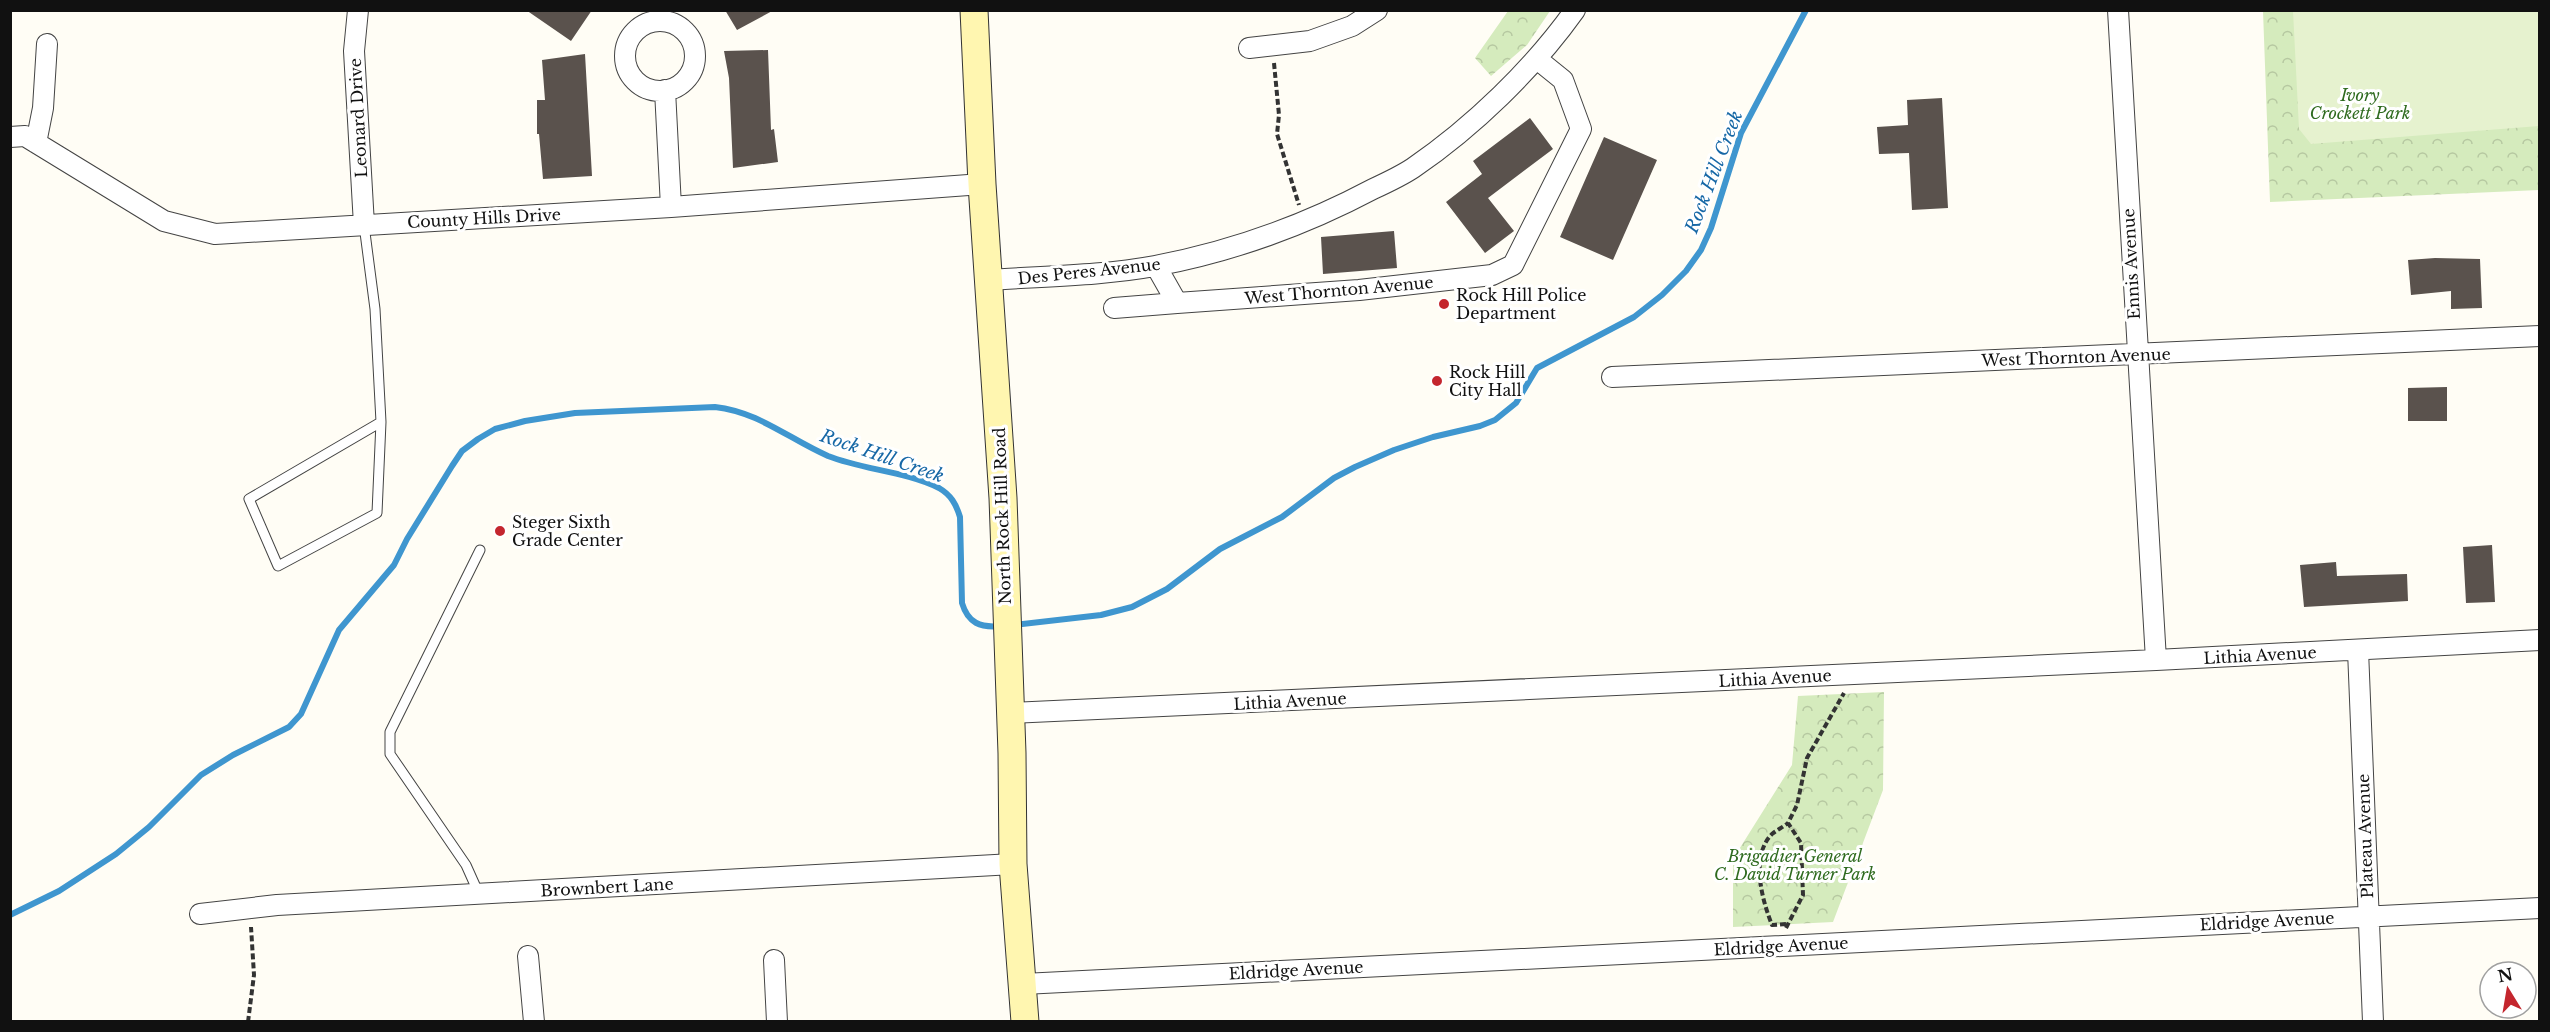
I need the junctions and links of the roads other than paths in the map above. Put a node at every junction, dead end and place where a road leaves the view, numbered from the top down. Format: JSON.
{"nodes":[{"id":1,"x":358,"y":10,"type":"edge"},
{"id":2,"x":974,"y":10,"type":"edge"},
{"id":3,"x":1377,"y":10,"type":"edge"},
{"id":4,"x":1575,"y":10,"type":"edge"},
{"id":5,"x":2118,"y":10,"type":"edge"},
{"id":6,"x":47,"y":44,"type":"dead end"},
{"id":7,"x":1249,"y":48,"type":"dead end"},
{"id":8,"x":1537,"y":59,"type":"junction"},
{"id":9,"x":665,"y":90,"type":"dead end"},
{"id":10,"x":10,"y":137,"type":"edge"},
{"id":11,"x":36,"y":143,"type":"junction"},
{"id":12,"x":982,"y":184,"type":"junction"},
{"id":13,"x":671,"y":207,"type":"junction"},
{"id":14,"x":364,"y":225,"type":"junction"},
{"id":15,"x":1156,"y":266,"type":"junction"},
{"id":16,"x":988,"y":280,"type":"junction"},
{"id":17,"x":1177,"y":303,"type":"junction"},
{"id":18,"x":1114,"y":308,"type":"dead end"},
{"id":19,"x":2540,"y":336,"type":"edge"},
{"id":20,"x":2136,"y":355,"type":"junction"},
{"id":21,"x":1612,"y":377,"type":"dead end"},
{"id":22,"x":381,"y":422,"type":"junction"},
{"id":23,"x":480,"y":550,"type":"dead end"},
{"id":24,"x":2540,"y":640,"type":"edge"},
{"id":25,"x":2358,"y":650,"type":"junction"},
{"id":26,"x":2156,"y":660,"type":"junction"},
{"id":27,"x":1010,"y":713,"type":"junction"},
{"id":28,"x":1013,"y":864,"type":"junction"},
{"id":29,"x":479,"y":894,"type":"junction"},
{"id":30,"x":2540,"y":908,"type":"edge"},
{"id":31,"x":200,"y":914,"type":"dead end"},
{"id":32,"x":2368,"y":916,"type":"junction"},
{"id":33,"x":528,"y":956,"type":"dead end"},
{"id":34,"x":774,"y":960,"type":"dead end"},
{"id":35,"x":1023,"y":984,"type":"junction"},
{"id":36,"x":534,"y":1022,"type":"edge"},
{"id":37,"x":777,"y":1022,"type":"edge"},
{"id":38,"x":1025,"y":1022,"type":"edge"},
{"id":39,"x":2373,"y":1022,"type":"edge"}],
"edges":[{"from":1,"to":14,"type":"street","name":"Leonard Drive"},
{"from":2,"to":12,"type":"street","name":"North Rock Hill Road"},
{"from":3,"to":7,"type":"street"},
{"from":4,"to":8,"type":"street","name":"Des Peres Avenue"},
{"from":5,"to":20,"type":"street","name":"Ennis Avenue"},
{"from":6,"to":11,"type":"street"},
{"from":8,"to":15,"type":"street","name":"Des Peres Avenue"},
{"from":8,"to":17,"type":"street","name":"West Thornton Avenue"},
{"from":9,"to":13,"type":"street"},
{"from":10,"to":11,"type":"street","name":"County Hills Drive"},
{"from":11,"to":14,"type":"street","name":"County Hills Drive"},
{"from":12,"to":13,"type":"street","name":"County Hills Drive"},
{"from":12,"to":16,"type":"street","name":"North Rock Hill Road"},
{"from":13,"to":14,"type":"street","name":"County Hills Drive"},
{"from":14,"to":22,"type":"lane"},
{"from":15,"to":16,"type":"street","name":"Des Peres Avenue"},
{"from":15,"to":17,"type":"street"},
{"from":16,"to":27,"type":"street","name":"North Rock Hill Road"},
{"from":17,"to":18,"type":"street","name":"West Thornton Avenue"},
{"from":19,"to":20,"type":"street","name":"West Thornton Avenue"},
{"from":20,"to":21,"type":"street","name":"West Thornton Avenue"},
{"from":20,"to":26,"type":"street","name":"Ennis Avenue"},
{"from":22,"to":22,"type":"lane"},
{"from":23,"to":29,"type":"lane"},
{"from":24,"to":25,"type":"street","name":"Lithia Avenue"},
{"from":25,"to":26,"type":"street","name":"Lithia Avenue"},
{"from":25,"to":32,"type":"street","name":"Plateau Avenue"},
{"from":26,"to":27,"type":"street","name":"Lithia Avenue"},
{"from":27,"to":28,"type":"street","name":"North Rock Hill Road"},
{"from":28,"to":29,"type":"street","name":"Brownbert Lane"},
{"from":28,"to":35,"type":"street","name":"North Rock Hill Road"},
{"from":29,"to":31,"type":"street","name":"Brownbert Lane"},
{"from":30,"to":32,"type":"street","name":"Eldridge Avenue"},
{"from":32,"to":35,"type":"street","name":"Eldridge Avenue"},
{"from":32,"to":39,"type":"street","name":"Plateau Avenue"},
{"from":33,"to":36,"type":"street"},
{"from":34,"to":37,"type":"street"},
{"from":35,"to":38,"type":"street","name":"North Rock Hill Road"}]}
